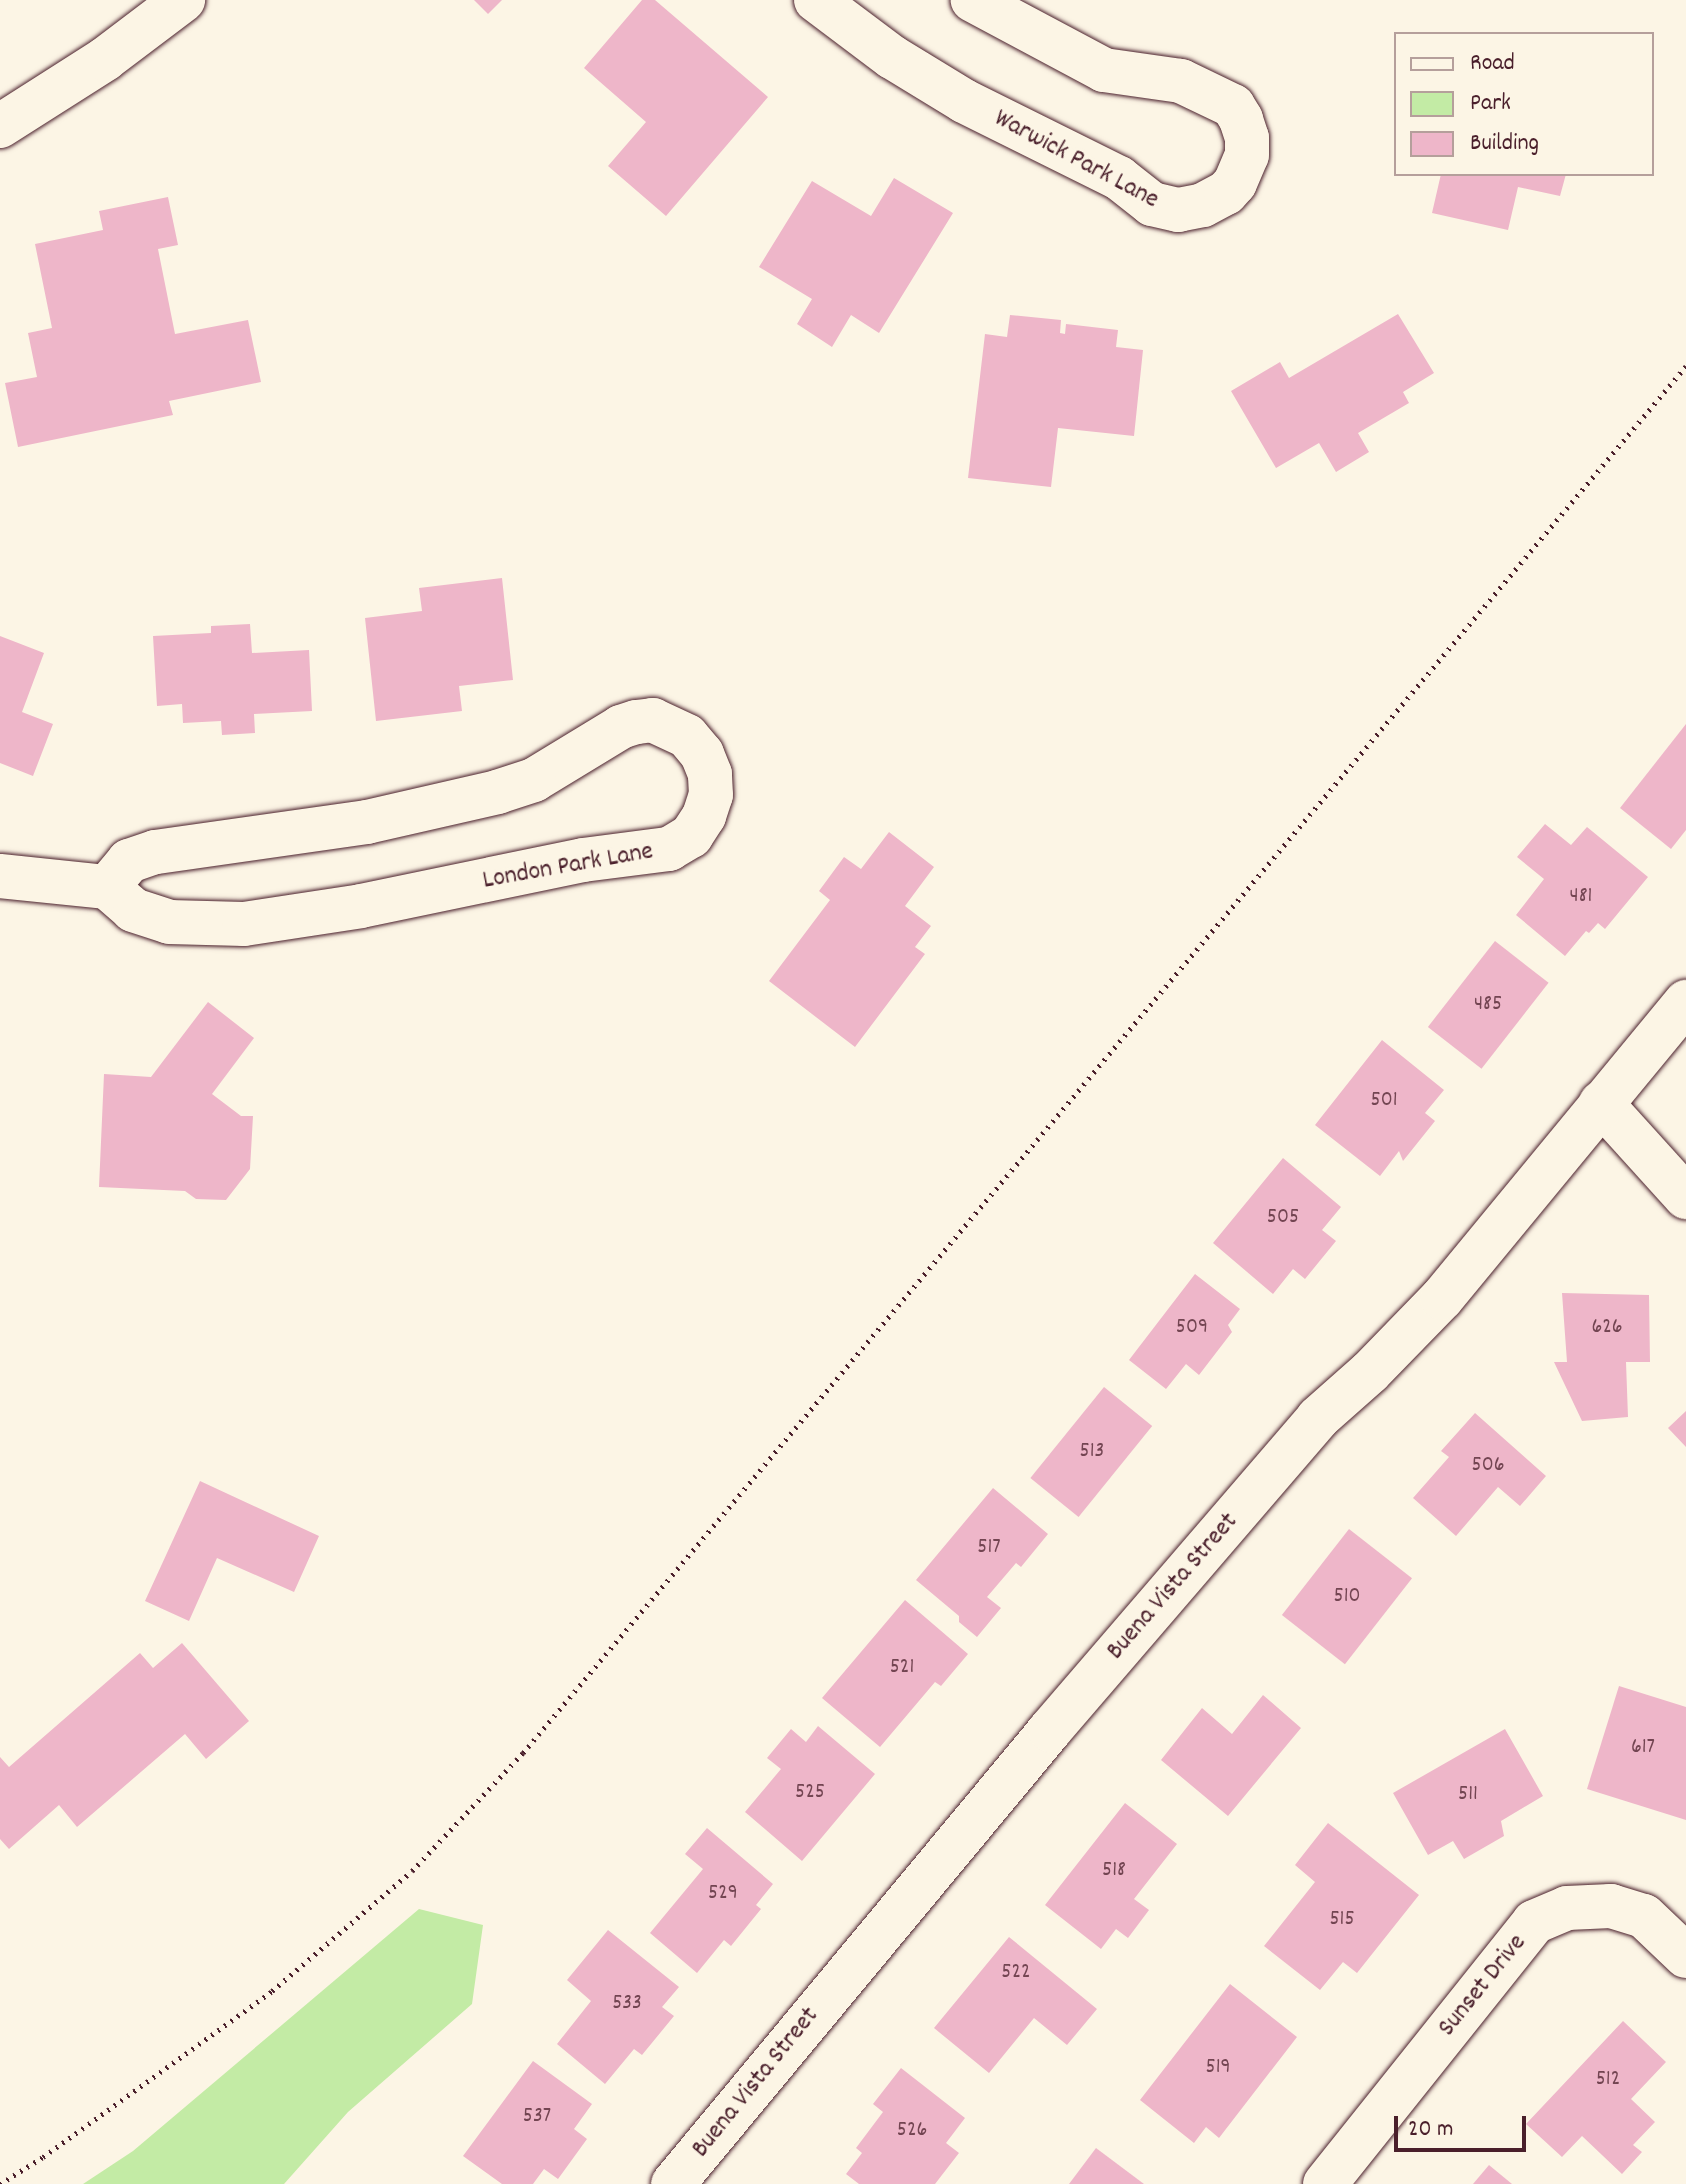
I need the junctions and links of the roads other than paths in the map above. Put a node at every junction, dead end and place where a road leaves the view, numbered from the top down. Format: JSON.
{"nodes":[{"id":1,"x":183,"y":0,"type":"edge"},
{"id":2,"x":816,"y":0,"type":"edge"},
{"id":3,"x":973,"y":0,"type":"edge"},
{"id":4,"x":0,"y":126,"type":"edge"},
{"id":5,"x":0,"y":876,"type":"edge"},
{"id":6,"x":107,"y":887,"type":"junction"},
{"id":7,"x":1686,"y":1002,"type":"edge"},
{"id":8,"x":1601,"y":1103,"type":"junction"},
{"id":9,"x":1686,"y":1197,"type":"edge"},
{"id":10,"x":1686,"y":1956,"type":"edge"},
{"id":11,"x":673,"y":2184,"type":"edge"},
{"id":12,"x":1325,"y":2184,"type":"edge"}],
"edges":[{"from":1,"to":4,"type":"street"},
{"from":2,"to":3,"type":"street","name":"Warwick Park Lane"},
{"from":5,"to":6,"type":"street"},
{"from":6,"to":6,"type":"street","name":"London Park Lane"},
{"from":7,"to":8,"type":"street","name":"Buena Vista Street"},
{"from":8,"to":9,"type":"street"},
{"from":8,"to":11,"type":"street","name":"Buena Vista Street"},
{"from":10,"to":12,"type":"street","name":"Sunset Drive"}]}
